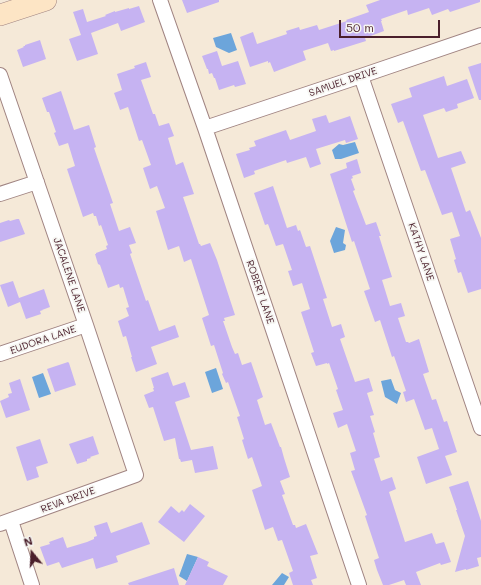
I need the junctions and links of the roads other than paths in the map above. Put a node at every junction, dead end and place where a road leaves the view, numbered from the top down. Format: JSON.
{"nodes":[{"id":1,"x":46,"y":0,"type":"edge"},
{"id":2,"x":160,"y":0,"type":"edge"},
{"id":3,"x":0,"y":15,"type":"edge"},
{"id":4,"x":481,"y":35,"type":"edge"},
{"id":5,"x":0,"y":74,"type":"edge"},
{"id":6,"x":361,"y":76,"type":"junction"},
{"id":7,"x":205,"y":128,"type":"junction"},
{"id":8,"x":37,"y":182,"type":"junction"},
{"id":9,"x":0,"y":194,"type":"edge"},
{"id":10,"x":86,"y":325,"type":"junction"},
{"id":11,"x":0,"y":354,"type":"edge"},
{"id":12,"x":481,"y":428,"type":"edge"},
{"id":13,"x":136,"y":475,"type":"joint"},
{"id":14,"x":5,"y":522,"type":"edge"},
{"id":15,"x":32,"y":585,"type":"edge"},
{"id":16,"x":359,"y":585,"type":"edge"}],
"edges":[{"from":1,"to":3,"type":"street"},
{"from":2,"to":7,"type":"street","name":"ROBERT LANE"},
{"from":4,"to":6,"type":"street","name":"SAMUEL DRIVE"},
{"from":5,"to":8,"type":"street","name":"JACALENE LANE"},
{"from":6,"to":7,"type":"street","name":"SAMUEL DRIVE"},
{"from":6,"to":12,"type":"street","name":"KATHY LANE"},
{"from":7,"to":16,"type":"street","name":"ROBERT LANE"},
{"from":8,"to":9,"type":"street"},
{"from":8,"to":10,"type":"street","name":"JACALENE LANE"},
{"from":10,"to":11,"type":"street","name":"EUDORA LANE"},
{"from":10,"to":13,"type":"street","name":"JACALENE LANE"},
{"from":13,"to":14,"type":"street","name":"REVA DRIVE"},
{"from":14,"to":15,"type":"street"}]}
